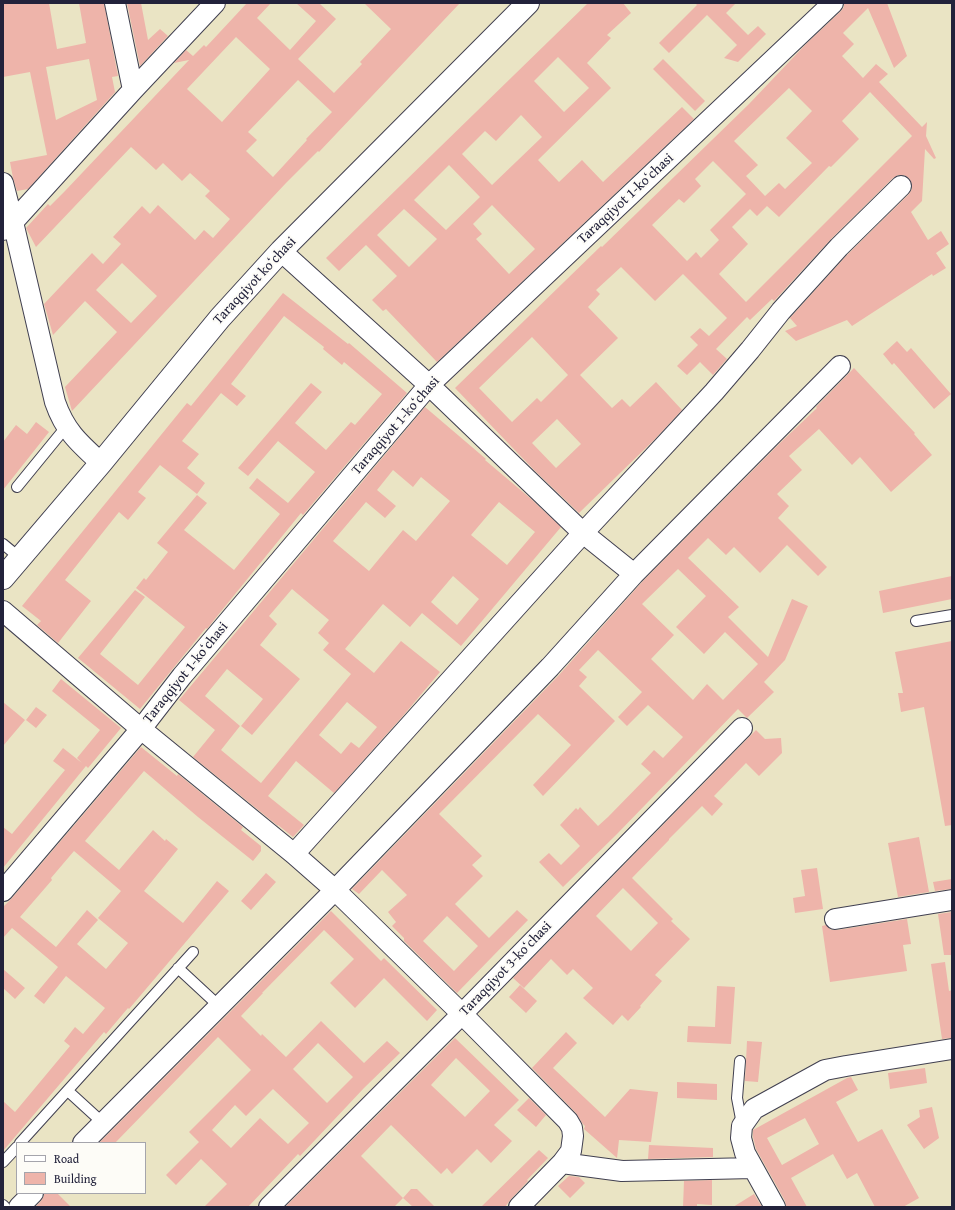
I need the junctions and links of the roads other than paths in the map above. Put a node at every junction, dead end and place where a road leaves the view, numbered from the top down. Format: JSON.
{"nodes":[{"id":1,"x":115,"y":3,"type":"edge"},
{"id":2,"x":215,"y":3,"type":"edge"},
{"id":3,"x":528,"y":3,"type":"edge"},
{"id":4,"x":832,"y":3,"type":"edge"},
{"id":5,"x":133,"y":90,"type":"junction"},
{"id":6,"x":3,"y":183,"type":"edge"},
{"id":7,"x":901,"y":186,"type":"dead end"},
{"id":8,"x":8,"y":226,"type":"edge"},
{"id":9,"x":281,"y":251,"type":"junction"},
{"id":10,"x":840,"y":366,"type":"dead end"},
{"id":11,"x":430,"y":385,"type":"junction"},
{"id":12,"x":66,"y":426,"type":"junction"},
{"id":13,"x":101,"y":463,"type":"junction"},
{"id":14,"x":16,"y":487,"type":"dead end"},
{"id":15,"x":583,"y":533,"type":"junction"},
{"id":16,"x":3,"y":544,"type":"edge"},
{"id":17,"x":20,"y":558,"type":"junction"},
{"id":18,"x":634,"y":574,"type":"junction"},
{"id":19,"x":3,"y":578,"type":"edge"},
{"id":20,"x":3,"y":611,"type":"edge"},
{"id":21,"x":952,"y":615,"type":"edge"},
{"id":22,"x":916,"y":621,"type":"dead end"},
{"id":23,"x":742,"y":728,"type":"dead end"},
{"id":24,"x":141,"y":729,"type":"junction"},
{"id":25,"x":294,"y":854,"type":"junction"},
{"id":26,"x":335,"y":890,"type":"junction"},
{"id":27,"x":3,"y":891,"type":"edge"},
{"id":28,"x":952,"y":900,"type":"edge"},
{"id":29,"x":835,"y":919,"type":"dead end"},
{"id":30,"x":193,"y":952,"type":"dead end"},
{"id":31,"x":178,"y":968,"type":"junction"},
{"id":32,"x":213,"y":1000,"type":"junction"},
{"id":33,"x":462,"y":1014,"type":"junction"},
{"id":34,"x":952,"y":1049,"type":"edge"},
{"id":35,"x":740,"y":1062,"type":"dead end"},
{"id":36,"x":71,"y":1094,"type":"junction"},
{"id":37,"x":97,"y":1117,"type":"junction"},
{"id":38,"x":742,"y":1126,"type":"junction"},
{"id":39,"x":21,"y":1142,"type":"edge"},
{"id":40,"x":84,"y":1142,"type":"edge"},
{"id":41,"x":16,"y":1148,"type":"edge"},
{"id":42,"x":3,"y":1162,"type":"edge"},
{"id":43,"x":562,"y":1164,"type":"junction"},
{"id":44,"x":753,"y":1168,"type":"junction"},
{"id":45,"x":32,"y":1194,"type":"edge"},
{"id":46,"x":19,"y":1207,"type":"edge"},
{"id":47,"x":269,"y":1207,"type":"edge"},
{"id":48,"x":519,"y":1207,"type":"edge"},
{"id":49,"x":775,"y":1207,"type":"edge"}],
"edges":[{"from":1,"to":5,"type":"street"},
{"from":2,"to":5,"type":"street"},
{"from":3,"to":9,"type":"street","name":"Taraqqiyot koʻchasi"},
{"from":4,"to":11,"type":"street","name":"Taraqqiyot 1-koʻchasi"},
{"from":5,"to":8,"type":"street"},
{"from":6,"to":8,"type":"street"},
{"from":7,"to":15,"type":"street"},
{"from":8,"to":12,"type":"street"},
{"from":9,"to":11,"type":"street"},
{"from":9,"to":13,"type":"street","name":"Taraqqiyot koʻchasi"},
{"from":10,"to":18,"type":"street"},
{"from":11,"to":15,"type":"street"},
{"from":11,"to":24,"type":"street","name":"Taraqqiyot 1-koʻchasi"},
{"from":12,"to":13,"type":"street"},
{"from":12,"to":14,"type":"lane"},
{"from":13,"to":17,"type":"street","name":"Taraqqiyot koʻchasi"},
{"from":15,"to":18,"type":"street"},
{"from":15,"to":25,"type":"street"},
{"from":16,"to":17,"type":"lane"},
{"from":17,"to":19,"type":"street","name":"Taraqqiyot koʻchasi"},
{"from":18,"to":26,"type":"street"},
{"from":20,"to":24,"type":"street"},
{"from":21,"to":22,"type":"lane"},
{"from":23,"to":33,"type":"street","name":"Taraqqiyot 3-koʻchasi"},
{"from":24,"to":25,"type":"street"},
{"from":24,"to":27,"type":"street","name":"Taraqqiyot 1-koʻchasi"},
{"from":25,"to":26,"type":"street"},
{"from":26,"to":32,"type":"street"},
{"from":26,"to":33,"type":"street"},
{"from":28,"to":29,"type":"street"},
{"from":30,"to":31,"type":"lane"},
{"from":31,"to":32,"type":"lane"},
{"from":31,"to":36,"type":"lane"},
{"from":32,"to":37,"type":"street"},
{"from":33,"to":43,"type":"street"},
{"from":33,"to":47,"type":"street","name":"Taraqqiyot 3-koʻchasi"},
{"from":34,"to":38,"type":"street"},
{"from":35,"to":38,"type":"lane"},
{"from":36,"to":37,"type":"lane"},
{"from":36,"to":39,"type":"lane"},
{"from":37,"to":40,"type":"street"},
{"from":38,"to":44,"type":"street"},
{"from":41,"to":42,"type":"lane"},
{"from":43,"to":44,"type":"street"},
{"from":43,"to":48,"type":"street"},
{"from":44,"to":49,"type":"street"},
{"from":45,"to":46,"type":"street"}]}
